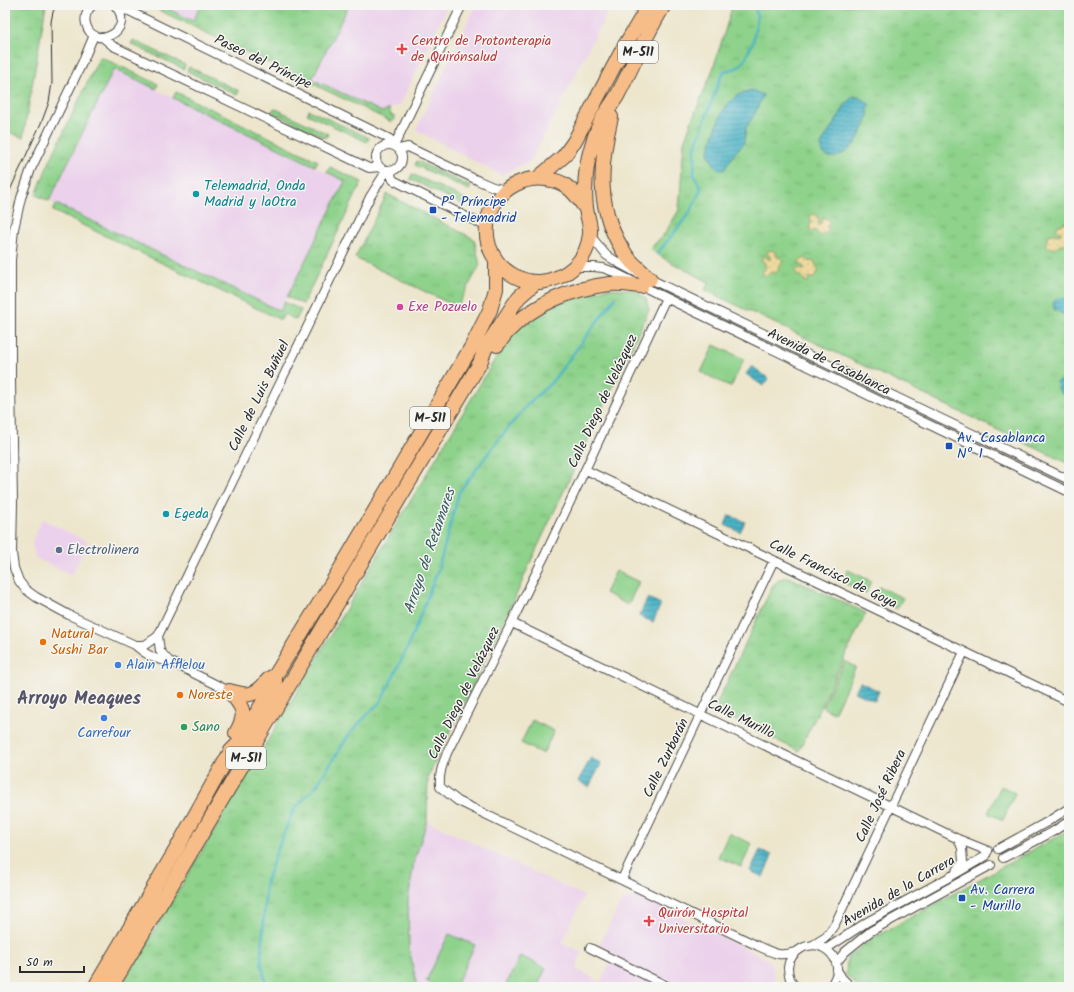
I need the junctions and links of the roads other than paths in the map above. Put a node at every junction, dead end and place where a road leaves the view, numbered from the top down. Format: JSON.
{"nodes":[{"id":1,"x":93,"y":5,"type":"edge"},
{"id":2,"x":462,"y":5,"type":"edge"},
{"id":3,"x":649,"y":5,"type":"edge"},
{"id":4,"x":664,"y":5,"type":"edge"},
{"id":5,"x":115,"y":7,"type":"edge"},
{"id":6,"x":94,"y":35,"type":"junction"},
{"id":7,"x":102,"y":38,"type":"junction"},
{"id":8,"x":616,"y":97,"type":"junction"},
{"id":9,"x":395,"y":146,"type":"junction"},
{"id":10,"x":385,"y":169,"type":"junction"},
{"id":11,"x":538,"y":178,"type":"junction"},
{"id":12,"x":506,"y":190,"type":"junction"},
{"id":13,"x":586,"y":209,"type":"junction"},
{"id":14,"x":486,"y":227,"type":"junction"},
{"id":15,"x":590,"y":235,"type":"junction"},
{"id":16,"x":496,"y":260,"type":"junction"},
{"id":17,"x":575,"y":267,"type":"junction"},
{"id":18,"x":536,"y":282,"type":"junction"},
{"id":19,"x":645,"y":282,"type":"junction"},
{"id":20,"x":666,"y":298,"type":"junction"},
{"id":21,"x":480,"y":363,"type":"junction"},
{"id":22,"x":586,"y":470,"type":"junction"},
{"id":23,"x":1069,"y":480,"type":"edge"},
{"id":24,"x":1069,"y":492,"type":"edge"},
{"id":25,"x":774,"y":560,"type":"junction"},
{"id":26,"x":512,"y":623,"type":"junction"},
{"id":27,"x":158,"y":636,"type":"junction"},
{"id":28,"x":135,"y":645,"type":"junction"},
{"id":29,"x":964,"y":652,"type":"junction"},
{"id":30,"x":169,"y":661,"type":"junction"},
{"id":31,"x":275,"y":676,"type":"junction"},
{"id":32,"x":230,"y":691,"type":"junction"},
{"id":33,"x":1069,"y":702,"type":"edge"},
{"id":34,"x":701,"y":715,"type":"junction"},
{"id":35,"x":231,"y":751,"type":"junction"},
{"id":36,"x":890,"y":806,"type":"junction"},
{"id":37,"x":1069,"y":808,"type":"edge"},
{"id":38,"x":1069,"y":821,"type":"edge"},
{"id":39,"x":958,"y":839,"type":"junction"},
{"id":40,"x":998,"y":849,"type":"junction"},
{"id":41,"x":987,"y":853,"type":"junction"},
{"id":42,"x":1003,"y":858,"type":"junction"},
{"id":43,"x":991,"y":865,"type":"junction"},
{"id":44,"x":955,"y":874,"type":"junction"},
{"id":45,"x":622,"y":879,"type":"junction"},
{"id":46,"x":813,"y":945,"type":"junction"},
{"id":47,"x":590,"y":948,"type":"dead end"},
{"id":48,"x":826,"y":949,"type":"junction"},
{"id":49,"x":795,"y":952,"type":"junction"},
{"id":50,"x":836,"y":966,"type":"junction"},
{"id":51,"x":789,"y":978,"type":"junction"},
{"id":52,"x":95,"y":987,"type":"edge"},
{"id":53,"x":111,"y":987,"type":"edge"},
{"id":54,"x":669,"y":987,"type":"edge"},
{"id":55,"x":786,"y":987,"type":"edge"},
{"id":56,"x":795,"y":987,"type":"edge"},
{"id":57,"x":830,"y":987,"type":"edge"},
{"id":58,"x":851,"y":987,"type":"edge"}],
"edges":[{"from":1,"to":6,"type":"street"},
{"from":2,"to":9,"type":"street"},
{"from":3,"to":11,"type":"highway","number":"M-511"},
{"from":4,"to":8,"type":"highway","number":"M-511"},
{"from":5,"to":7,"type":"street"},
{"from":5,"to":9,"type":"street","name":"Paseo del Príncipe"},
{"from":6,"to":7,"type":"street"},
{"from":6,"to":28,"type":"street"},
{"from":7,"to":10,"type":"street"},
{"from":8,"to":13,"type":"highway","number":"M-511"},
{"from":8,"to":19,"type":"highway"},
{"from":9,"to":10,"type":"street"},
{"from":9,"to":10,"type":"street"},
{"from":9,"to":12,"type":"street"},
{"from":10,"to":14,"type":"street"},
{"from":10,"to":27,"type":"street","name":"Calle de Luis Buñuel"},
{"from":11,"to":12,"type":"highway","number":"M-511"},
{"from":11,"to":13,"type":"highway","number":"M-511"},
{"from":12,"to":14,"type":"highway","number":"M-511"},
{"from":13,"to":15,"type":"highway","number":"M-511"},
{"from":14,"to":16,"type":"highway","number":"M-511"},
{"from":15,"to":17,"type":"highway","number":"M-511"},
{"from":15,"to":19,"type":"street","name":"Avenida de Casablanca"},
{"from":16,"to":18,"type":"highway","number":"M-511"},
{"from":16,"to":31,"type":"highway","number":"M-511"},
{"from":17,"to":18,"type":"highway","number":"M-511"},
{"from":17,"to":19,"type":"street","name":"Avenida de Casablanca"},
{"from":18,"to":21,"type":"highway","number":"M-511"},
{"from":19,"to":20,"type":"street","name":"Avenida de Casablanca"},
{"from":19,"to":21,"type":"highway"},
{"from":19,"to":23,"type":"street","name":"Avenida de Casablanca"},
{"from":20,"to":22,"type":"street","name":"Calle Diego de Velázquez"},
{"from":20,"to":24,"type":"street","name":"Avenida de Casablanca"},
{"from":21,"to":53,"type":"highway","number":"M-511"},
{"from":22,"to":25,"type":"street","name":"Calle Francisco de Goya"},
{"from":22,"to":26,"type":"street","name":"Calle Diego de Velázquez"},
{"from":25,"to":29,"type":"street","name":"Calle Francisco de Goya"},
{"from":25,"to":34,"type":"street","name":"Calle Zurbarán"},
{"from":26,"to":34,"type":"street","name":"Calle Murillo"},
{"from":26,"to":45,"type":"street","name":"Calle Diego de Velázquez"},
{"from":27,"to":28,"type":"street"},
{"from":27,"to":30,"type":"street"},
{"from":28,"to":30,"type":"street"},
{"from":29,"to":33,"type":"street","name":"Calle Francisco de Goya"},
{"from":29,"to":36,"type":"street","name":"Calle José Ribera"},
{"from":30,"to":32,"type":"street"},
{"from":31,"to":32,"type":"highway"},
{"from":31,"to":35,"type":"highway","number":"M-511"},
{"from":32,"to":35,"type":"highway"},
{"from":34,"to":36,"type":"street","name":"Calle Murillo"},
{"from":34,"to":45,"type":"street","name":"Calle Zurbarán"},
{"from":35,"to":52,"type":"highway","number":"M-511"},
{"from":36,"to":39,"type":"street","name":"Calle Murillo"},
{"from":36,"to":46,"type":"street","name":"Calle José Ribera"},
{"from":37,"to":40,"type":"street"},
{"from":38,"to":42,"type":"street"},
{"from":39,"to":41,"type":"street","name":"Calle Murillo"},
{"from":39,"to":44,"type":"street"},
{"from":40,"to":41,"type":"street"},
{"from":40,"to":42,"type":"street"},
{"from":41,"to":43,"type":"street"},
{"from":41,"to":44,"type":"street","name":"Avenida de la Carrera"},
{"from":42,"to":43,"type":"street"},
{"from":43,"to":50,"type":"street","name":"Avenida de la Carrera"},
{"from":44,"to":48,"type":"street","name":"Avenida de la Carrera"},
{"from":45,"to":49,"type":"street","name":"Calle Diego de Velázquez"},
{"from":46,"to":48,"type":"street"},
{"from":46,"to":49,"type":"street","name":"Calle José Ribera"},
{"from":47,"to":54,"type":"street"},
{"from":48,"to":50,"type":"street"},
{"from":49,"to":51,"type":"street"},
{"from":50,"to":57,"type":"street"},
{"from":50,"to":58,"type":"street"},
{"from":51,"to":55,"type":"street"},
{"from":51,"to":56,"type":"street"}]}
